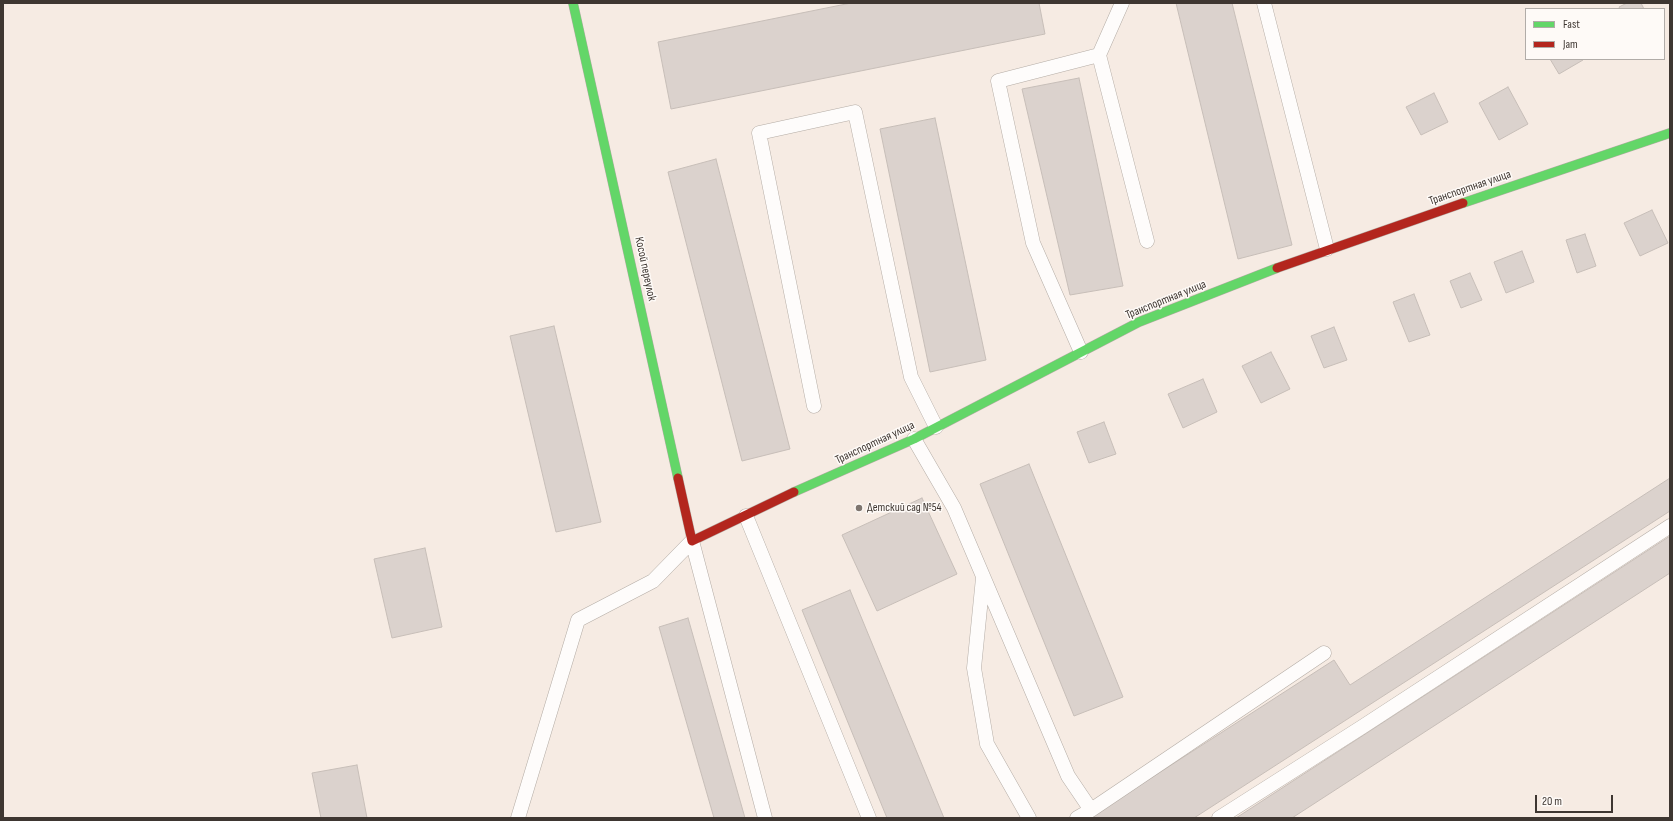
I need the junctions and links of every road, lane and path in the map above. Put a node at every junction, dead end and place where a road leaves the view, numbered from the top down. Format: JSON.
{"nodes":[{"id":1,"x":573,"y":3,"type":"edge"},
{"id":2,"x":1122,"y":3,"type":"edge"},
{"id":3,"x":1264,"y":3,"type":"edge"},
{"id":4,"x":1099,"y":55,"type":"junction"},
{"id":5,"x":1670,"y":133,"type":"edge"},
{"id":6,"x":1147,"y":241,"type":"dead end"},
{"id":7,"x":1327,"y":249,"type":"junction"},
{"id":8,"x":1081,"y":352,"type":"junction"},
{"id":9,"x":814,"y":406,"type":"dead end"},
{"id":10,"x":936,"y":427,"type":"junction"},
{"id":11,"x":914,"y":438,"type":"junction"},
{"id":12,"x":746,"y":516,"type":"junction"},
{"id":13,"x":1670,"y":526,"type":"edge"},
{"id":14,"x":692,"y":541,"type":"junction"},
{"id":15,"x":984,"y":576,"type":"junction"},
{"id":16,"x":1324,"y":654,"type":"dead end"},
{"id":17,"x":1091,"y":810,"type":"junction"},
{"id":18,"x":518,"y":818,"type":"edge"},
{"id":19,"x":765,"y":818,"type":"edge"},
{"id":20,"x":869,"y":818,"type":"edge"},
{"id":21,"x":1029,"y":818,"type":"edge"},
{"id":22,"x":1077,"y":818,"type":"edge"},
{"id":23,"x":1219,"y":818,"type":"edge"}],
"edges":[{"from":1,"to":14,"type":"street","name":"Косой переулок"},
{"from":2,"to":4,"type":"lane"},
{"from":3,"to":7,"type":"lane"},
{"from":4,"to":6,"type":"lane"},
{"from":4,"to":8,"type":"lane"},
{"from":5,"to":7,"type":"street","name":"Транспортная улица"},
{"from":7,"to":8,"type":"street","name":"Транспортная улица"},
{"from":8,"to":10,"type":"street","name":"Транспортная улица"},
{"from":9,"to":10,"type":"lane"},
{"from":10,"to":11,"type":"street","name":"Транспортная улица"},
{"from":11,"to":12,"type":"street","name":"Транспортная улица"},
{"from":11,"to":15,"type":"lane"},
{"from":12,"to":14,"type":"street","name":"Транспортная улица"},
{"from":12,"to":20,"type":"lane"},
{"from":13,"to":23,"type":"lane"},
{"from":14,"to":18,"type":"lane"},
{"from":14,"to":19,"type":"lane"},
{"from":15,"to":17,"type":"lane"},
{"from":15,"to":21,"type":"lane"},
{"from":16,"to":17,"type":"lane"},
{"from":17,"to":22,"type":"lane"}]}
